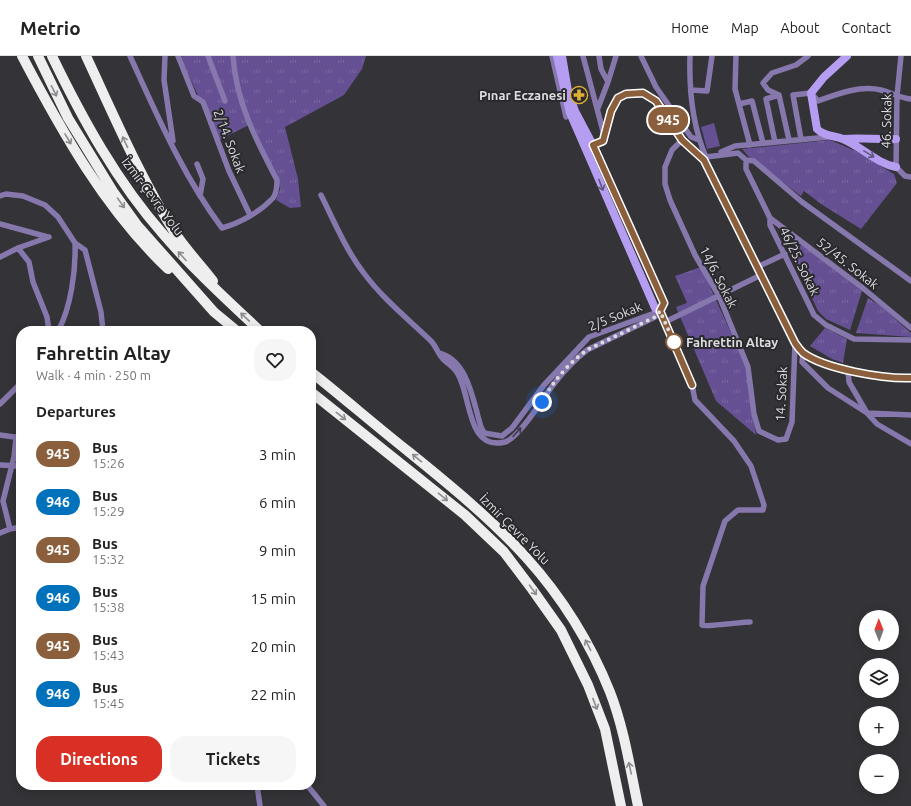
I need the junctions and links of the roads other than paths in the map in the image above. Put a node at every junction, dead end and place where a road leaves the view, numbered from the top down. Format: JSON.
{"nodes":[{"id":1,"x":22,"y":56,"type":"edge"},
{"id":2,"x":38,"y":56,"type":"edge"},
{"id":3,"x":52,"y":56,"type":"edge"},
{"id":4,"x":86,"y":56,"type":"edge"},
{"id":5,"x":130,"y":56,"type":"edge"},
{"id":6,"x":165,"y":56,"type":"edge"},
{"id":7,"x":178,"y":56,"type":"edge"},
{"id":8,"x":208,"y":56,"type":"edge"},
{"id":9,"x":233,"y":56,"type":"edge"},
{"id":10,"x":552,"y":56,"type":"edge"},
{"id":11,"x":557,"y":56,"type":"edge"},
{"id":12,"x":562,"y":56,"type":"edge"},
{"id":13,"x":583,"y":56,"type":"edge"},
{"id":14,"x":599,"y":56,"type":"edge"},
{"id":15,"x":616,"y":56,"type":"edge"},
{"id":16,"x":641,"y":56,"type":"edge"},
{"id":17,"x":690,"y":56,"type":"edge"},
{"id":18,"x":712,"y":56,"type":"edge"},
{"id":19,"x":808,"y":56,"type":"edge"},
{"id":20,"x":847,"y":56,"type":"edge"},
{"id":21,"x":901,"y":56,"type":"edge"},
{"id":22,"x":734,"y":57,"type":"edge"},
{"id":23,"x":608,"y":82,"type":"junction"},
{"id":24,"x":691,"y":90,"type":"junction"},
{"id":25,"x":811,"y":93,"type":"junction"},
{"id":26,"x":779,"y":95,"type":"junction"},
{"id":27,"x":897,"y":96,"type":"junction"},
{"id":28,"x":911,"y":99,"type":"edge"},
{"id":29,"x":225,"y":101,"type":"dead end"},
{"id":30,"x":739,"y":104,"type":"junction"},
{"id":31,"x":598,"y":108,"type":"junction"},
{"id":32,"x":572,"y":112,"type":"junction"},
{"id":33,"x":604,"y":136,"type":"junction"},
{"id":34,"x":830,"y":137,"type":"junction"},
{"id":35,"x":801,"y":139,"type":"junction"},
{"id":36,"x":843,"y":139,"type":"junction"},
{"id":37,"x":896,"y":139,"type":"junction"},
{"id":38,"x":682,"y":140,"type":"junction"},
{"id":39,"x":699,"y":140,"type":"junction"},
{"id":40,"x":789,"y":140,"type":"junction"},
{"id":41,"x":775,"y":142,"type":"junction"},
{"id":42,"x":763,"y":143,"type":"junction"},
{"id":43,"x":750,"y":145,"type":"junction"},
{"id":44,"x":174,"y":146,"type":"junction"},
{"id":45,"x":590,"y":147,"type":"junction"},
{"id":46,"x":705,"y":157,"type":"junction"},
{"id":47,"x":746,"y":160,"type":"junction"},
{"id":48,"x":197,"y":164,"type":"dead end"},
{"id":49,"x":896,"y":167,"type":"junction"},
{"id":50,"x":911,"y":178,"type":"edge"},
{"id":51,"x":321,"y":195,"type":"dead end"},
{"id":52,"x":0,"y":196,"type":"edge"},
{"id":53,"x":200,"y":196,"type":"junction"},
{"id":54,"x":250,"y":215,"type":"junction"},
{"id":55,"x":770,"y":218,"type":"junction"},
{"id":56,"x":0,"y":224,"type":"edge"},
{"id":57,"x":75,"y":243,"type":"junction"},
{"id":58,"x":18,"y":248,"type":"junction"},
{"id":59,"x":785,"y":254,"type":"junction"},
{"id":60,"x":0,"y":257,"type":"edge"},
{"id":61,"x":759,"y":271,"type":"junction"},
{"id":62,"x":911,"y":281,"type":"edge"},
{"id":63,"x":719,"y":296,"type":"junction"},
{"id":64,"x":230,"y":303,"type":"junction"},
{"id":65,"x":660,"y":311,"type":"junction"},
{"id":66,"x":214,"y":312,"type":"junction"},
{"id":67,"x":665,"y":322,"type":"junction"},
{"id":68,"x":49,"y":326,"type":"edge"},
{"id":69,"x":60,"y":326,"type":"edge"},
{"id":70,"x":102,"y":326,"type":"edge"},
{"id":71,"x":231,"y":326,"type":"edge"},
{"id":72,"x":255,"y":326,"type":"edge"},
{"id":73,"x":911,"y":328,"type":"edge"},
{"id":74,"x":911,"y":340,"type":"edge"},
{"id":75,"x":795,"y":343,"type":"junction"},
{"id":76,"x":802,"y":352,"type":"junction"},
{"id":77,"x":439,"y":353,"type":"junction"},
{"id":78,"x":848,"y":370,"type":"junction"},
{"id":79,"x":316,"y":376,"type":"edge"},
{"id":80,"x":911,"y":378,"type":"edge"},
{"id":81,"x":16,"y":388,"type":"edge"},
{"id":82,"x":316,"y":396,"type":"edge"},
{"id":83,"x":0,"y":404,"type":"edge"},
{"id":84,"x":867,"y":413,"type":"junction"},
{"id":85,"x":911,"y":415,"type":"edge"},
{"id":86,"x":759,"y":431,"type":"joint"},
{"id":87,"x":0,"y":435,"type":"edge"},
{"id":88,"x":16,"y":438,"type":"edge"},
{"id":89,"x":911,"y":444,"type":"edge"},
{"id":90,"x":16,"y":450,"type":"edge"},
{"id":91,"x":0,"y":465,"type":"edge"},
{"id":92,"x":12,"y":466,"type":"junction"},
{"id":93,"x":16,"y":466,"type":"edge"},
{"id":94,"x":2,"y":508,"type":"edge"},
{"id":95,"x":16,"y":528,"type":"edge"},
{"id":96,"x":10,"y":529,"type":"junction"},
{"id":97,"x":0,"y":533,"type":"edge"},
{"id":98,"x":750,"y":622,"type":"dead end"},
{"id":99,"x":258,"y":790,"type":"edge"},
{"id":100,"x":311,"y":790,"type":"edge"},
{"id":101,"x":260,"y":806,"type":"edge"},
{"id":102,"x":324,"y":806,"type":"edge"},
{"id":103,"x":621,"y":806,"type":"edge"},
{"id":104,"x":638,"y":806,"type":"edge"}],
"edges":[{"from":1,"to":66,"type":"highway","one_way":true},
{"from":2,"to":66,"type":"highway","one_way":true},
{"from":64,"to":3,"type":"highway","name":"İzmir Çevre Yolu","one_way":true},
{"from":64,"to":4,"type":"highway","one_way":true},
{"from":5,"to":44,"type":"street"},
{"from":6,"to":44,"type":"street"},
{"from":7,"to":54,"type":"street","name":"2/14. Sokak"},
{"from":8,"to":29,"type":"street"},
{"from":9,"to":54,"type":"street"},
{"from":10,"to":32,"type":"street"},
{"from":11,"to":32,"type":"street"},
{"from":12,"to":32,"type":"street"},
{"from":13,"to":31,"type":"street"},
{"from":14,"to":23,"type":"street"},
{"from":15,"to":23,"type":"street"},
{"from":16,"to":39,"type":"street"},
{"from":17,"to":24,"type":"street","name":"14. Sokak"},
{"from":18,"to":24,"type":"street"},
{"from":19,"to":26,"type":"street"},
{"from":20,"to":25,"type":"street"},
{"from":21,"to":27,"type":"street","name":"46. Sokak"},
{"from":22,"to":30,"type":"street"},
{"from":23,"to":31,"type":"street"},
{"from":24,"to":39,"type":"street","name":"14. Sokak"},
{"from":25,"to":27,"type":"street"},
{"from":25,"to":34,"type":"street"},
{"from":25,"to":35,"type":"street"},
{"from":26,"to":40,"type":"street"},
{"from":26,"to":41,"type":"street"},
{"from":27,"to":28,"type":"street"},
{"from":27,"to":37,"type":"street","name":"46. Sokak"},
{"from":30,"to":42,"type":"street"},
{"from":30,"to":43,"type":"street"},
{"from":31,"to":33,"type":"street"},
{"from":32,"to":45,"type":"street"},
{"from":33,"to":38,"type":"street"},
{"from":33,"to":45,"type":"street"},
{"from":34,"to":35,"type":"street"},
{"from":34,"to":36,"type":"street"},
{"from":35,"to":40,"type":"street"},
{"from":36,"to":37,"type":"street"},
{"from":36,"to":49,"type":"street","one_way":true},
{"from":37,"to":49,"type":"street","name":"46. Sokak"},
{"from":38,"to":46,"type":"street"},
{"from":38,"to":63,"type":"street","name":"14/6. Sokak"},
{"from":39,"to":46,"type":"street","name":"14. Sokak"},
{"from":40,"to":41,"type":"street"},
{"from":41,"to":42,"type":"street"},
{"from":42,"to":43,"type":"street"},
{"from":43,"to":46,"type":"street"},
{"from":44,"to":53,"type":"street"},
{"from":45,"to":65,"type":"street"},
{"from":46,"to":47,"type":"street"},
{"from":46,"to":61,"type":"street","name":"14. Sokak"},
{"from":47,"to":55,"type":"street","name":"46/25. Sokak"},
{"from":47,"to":62,"type":"street"},
{"from":48,"to":53,"type":"street"},
{"from":49,"to":50,"type":"street","name":"46. Sokak"},
{"from":51,"to":77,"type":"street","name":"2/5 Sokak"},
{"from":52,"to":57,"type":"street"},
{"from":53,"to":54,"type":"street"},
{"from":55,"to":59,"type":"street","name":"46/25. Sokak"},
{"from":55,"to":73,"type":"street","name":"52/45. Sokak"},
{"from":56,"to":58,"type":"street"},
{"from":57,"to":69,"type":"street"},
{"from":57,"to":70,"type":"street"},
{"from":58,"to":60,"type":"street"},
{"from":58,"to":68,"type":"street"},
{"from":59,"to":61,"type":"street"},
{"from":59,"to":74,"type":"street","name":"46/25. Sokak"},
{"from":61,"to":63,"type":"street"},
{"from":61,"to":75,"type":"street","name":"14. Sokak"},
{"from":63,"to":67,"type":"street"},
{"from":63,"to":86,"type":"street","name":"14/6. Sokak"},
{"from":72,"to":64,"type":"highway","name":"İzmir Çevre Yolu","one_way":true},
{"from":65,"to":67,"type":"street"},
{"from":65,"to":77,"type":"street","name":"2/5 Sokak"},
{"from":77,"to":65,"type":"street","name":"2/5 Sokak","one_way":true},
{"from":66,"to":71,"type":"highway"},
{"from":67,"to":98,"type":"street"},
{"from":75,"to":76,"type":"street"},
{"from":75,"to":86,"type":"street","name":"14. Sokak"},
{"from":76,"to":78,"type":"street"},
{"from":76,"to":84,"type":"street"},
{"from":78,"to":80,"type":"street"},
{"from":78,"to":84,"type":"street"},
{"from":104,"to":79,"type":"highway","name":"İzmir Çevre Yolu","one_way":true},
{"from":81,"to":83,"type":"street"},
{"from":82,"to":103,"type":"highway","name":"İzmir Çevre Yolu","one_way":true},
{"from":84,"to":85,"type":"street"},
{"from":84,"to":89,"type":"street"},
{"from":87,"to":88,"type":"street"},
{"from":90,"to":92,"type":"street"},
{"from":91,"to":92,"type":"street"},
{"from":92,"to":93,"type":"street"},
{"from":92,"to":94,"type":"street"},
{"from":94,"to":96,"type":"street"},
{"from":95,"to":96,"type":"street"},
{"from":96,"to":97,"type":"street"},
{"from":99,"to":101,"type":"street"},
{"from":100,"to":102,"type":"street"}]}
